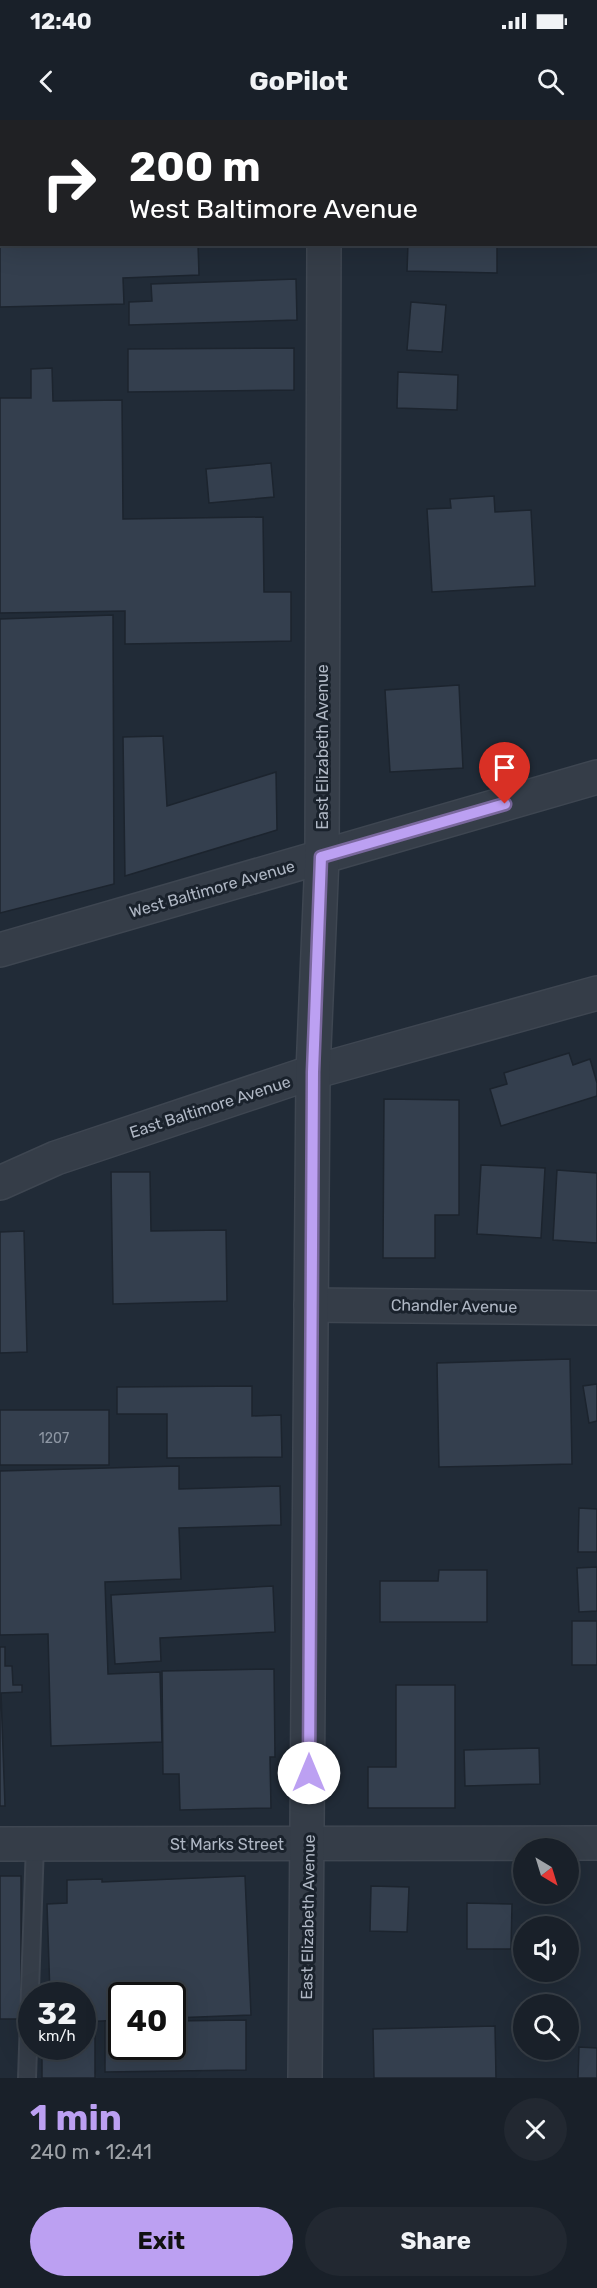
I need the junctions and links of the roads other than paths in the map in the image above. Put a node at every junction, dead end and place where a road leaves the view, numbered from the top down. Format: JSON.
{"nodes":[{"id":1,"x":324,"y":246,"type":"edge"},
{"id":2,"x":597,"y":777,"type":"edge"},
{"id":3,"x":321,"y":857,"type":"junction"},
{"id":4,"x":0,"y":950,"type":"edge"},
{"id":5,"x":597,"y":993,"type":"edge"},
{"id":6,"x":313,"y":1072,"type":"junction"},
{"id":7,"x":0,"y":1183,"type":"edge"},
{"id":8,"x":311,"y":1305,"type":"junction"},
{"id":9,"x":597,"y":1308,"type":"edge"},
{"id":10,"x":597,"y":1843,"type":"edge"},
{"id":11,"x":0,"y":1844,"type":"edge"},
{"id":12,"x":35,"y":1844,"type":"junction"},
{"id":13,"x":309,"y":1844,"type":"junction"},
{"id":14,"x":27,"y":2078,"type":"edge"},
{"id":15,"x":305,"y":2078,"type":"edge"}],
"edges":[{"from":1,"to":3,"type":"street","name":"East Elizabeth Avenue"},
{"from":2,"to":3,"type":"street","name":"West Baltimore Avenue"},
{"from":3,"to":4,"type":"street","name":"West Baltimore Avenue"},
{"from":3,"to":6,"type":"street","name":"East Elizabeth Avenue"},
{"from":5,"to":6,"type":"street","name":"East Baltimore Avenue"},
{"from":6,"to":7,"type":"street","name":"East Baltimore Avenue"},
{"from":6,"to":8,"type":"street","name":"East Elizabeth Avenue"},
{"from":8,"to":9,"type":"street","name":"Chandler Avenue"},
{"from":8,"to":13,"type":"street","name":"East Elizabeth Avenue"},
{"from":10,"to":13,"type":"street","name":"St Marks Street"},
{"from":11,"to":12,"type":"street","name":"St Marks Street"},
{"from":12,"to":13,"type":"street","name":"St Marks Street"},
{"from":12,"to":14,"type":"lane"},
{"from":13,"to":15,"type":"street","name":"East Elizabeth Avenue"}]}
